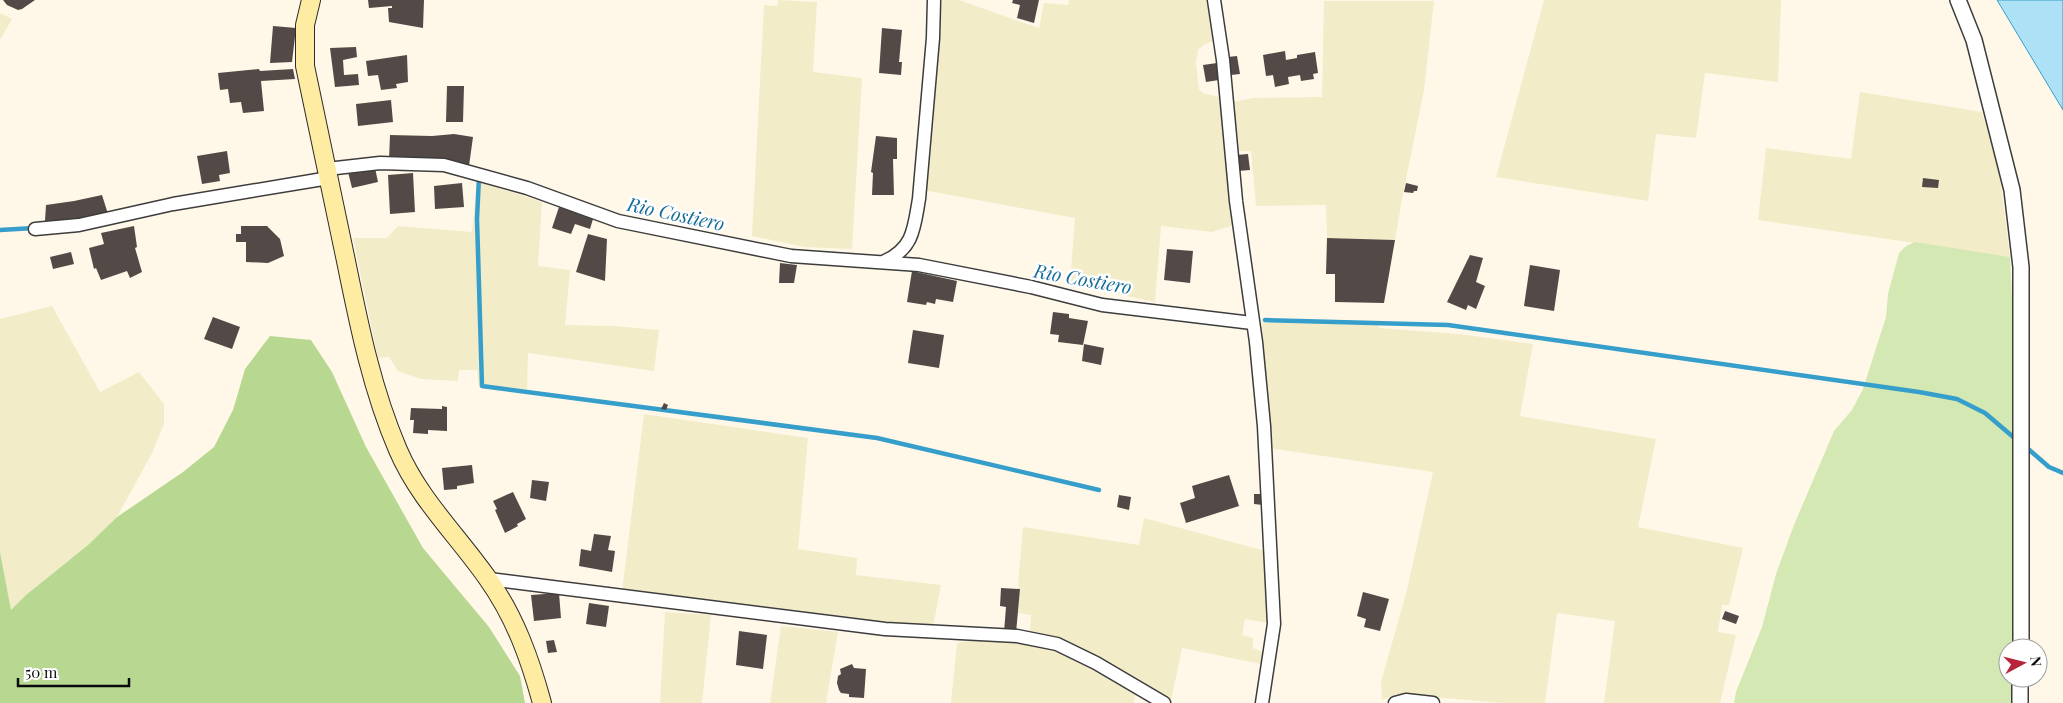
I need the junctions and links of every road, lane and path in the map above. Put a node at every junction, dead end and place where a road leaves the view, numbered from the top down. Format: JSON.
{"nodes":[{"id":1,"x":311,"y":0,"type":"edge"},
{"id":2,"x":934,"y":0,"type":"edge"},
{"id":3,"x":1214,"y":0,"type":"edge"},
{"id":4,"x":1958,"y":0,"type":"edge"},
{"id":5,"x":328,"y":173,"type":"junction"},
{"id":6,"x":35,"y":229,"type":"dead end"},
{"id":7,"x":883,"y":262,"type":"junction"},
{"id":8,"x":1252,"y":323,"type":"junction"},
{"id":9,"x":488,"y":579,"type":"junction"},
{"id":10,"x":2020,"y":638,"type":"edge"},
{"id":11,"x":2020,"y":688,"type":"edge"},
{"id":12,"x":542,"y":703,"type":"edge"},
{"id":13,"x":1164,"y":703,"type":"edge"},
{"id":14,"x":1262,"y":703,"type":"edge"},
{"id":15,"x":1395,"y":703,"type":"edge"},
{"id":16,"x":1433,"y":703,"type":"edge"},
{"id":17,"x":2020,"y":703,"type":"edge"}],
"edges":[{"from":1,"to":5,"type":"main road"},
{"from":2,"to":7,"type":"street"},
{"from":3,"to":8,"type":"street"},
{"from":4,"to":10,"type":"street"},
{"from":5,"to":6,"type":"street"},
{"from":5,"to":7,"type":"street"},
{"from":5,"to":9,"type":"main road"},
{"from":7,"to":8,"type":"street"},
{"from":8,"to":14,"type":"street"},
{"from":9,"to":12,"type":"main road"},
{"from":9,"to":13,"type":"street"},
{"from":11,"to":17,"type":"street"},
{"from":15,"to":16,"type":"street"}]}
